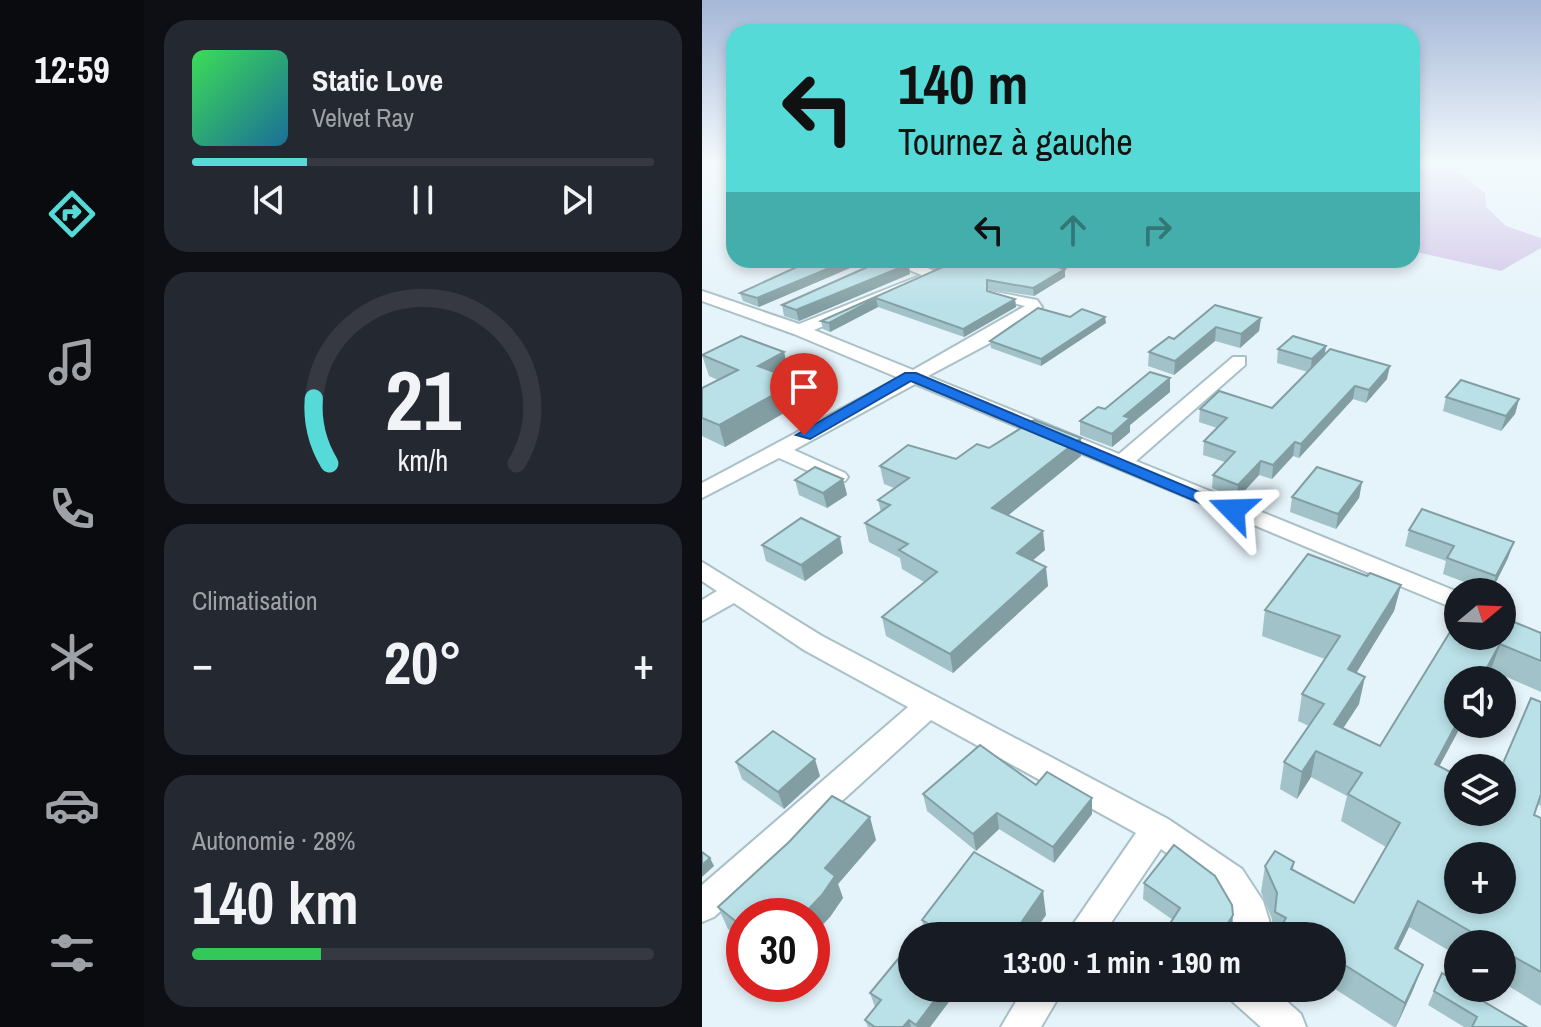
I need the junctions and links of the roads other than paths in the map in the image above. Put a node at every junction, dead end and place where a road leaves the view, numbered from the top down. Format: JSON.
{"nodes":[{"id":1,"x":918,"y":268,"type":"edge"},
{"id":2,"x":996,"y":294,"type":"edge"},
{"id":3,"x":702,"y":296,"type":"edge"},
{"id":4,"x":790,"y":303,"type":"edge"},
{"id":5,"x":762,"y":315,"type":"junction"},
{"id":6,"x":800,"y":330,"type":"junction"},
{"id":7,"x":1239,"y":361,"type":"dead end"},
{"id":8,"x":911,"y":376,"type":"junction"},
{"id":9,"x":777,"y":450,"type":"junction"},
{"id":10,"x":1120,"y":464,"type":"junction"},
{"id":11,"x":838,"y":477,"type":"edge"},
{"id":12,"x":702,"y":492,"type":"edge"},
{"id":13,"x":702,"y":570,"type":"edge"},
{"id":14,"x":734,"y":591,"type":"junction"},
{"id":15,"x":1444,"y":596,"type":"edge"},
{"id":16,"x":702,"y":612,"type":"edge"},
{"id":17,"x":928,"y":706,"type":"junction"},
{"id":18,"x":1157,"y":829,"type":"junction"},
{"id":19,"x":702,"y":906,"type":"edge"},
{"id":20,"x":1092,"y":922,"type":"edge"},
{"id":21,"x":1252,"y":922,"type":"edge"},
{"id":22,"x":1036,"y":1002,"type":"edge"},
{"id":23,"x":1260,"y":1002,"type":"edge"},
{"id":24,"x":1019,"y":1027,"type":"edge"},
{"id":25,"x":1288,"y":1027,"type":"edge"}],
"edges":[{"from":1,"to":6,"type":"street"},
{"from":2,"to":8,"type":"street"},
{"from":3,"to":5,"type":"street"},
{"from":4,"to":5,"type":"street"},
{"from":5,"to":6,"type":"street"},
{"from":6,"to":8,"type":"street"},
{"from":7,"to":10,"type":"street"},
{"from":8,"to":9,"type":"street"},
{"from":8,"to":10,"type":"street"},
{"from":9,"to":11,"type":"street"},
{"from":9,"to":12,"type":"street"},
{"from":10,"to":15,"type":"street"},
{"from":13,"to":14,"type":"street"},
{"from":14,"to":16,"type":"street"},
{"from":14,"to":17,"type":"street"},
{"from":17,"to":18,"type":"street"},
{"from":17,"to":19,"type":"street"},
{"from":18,"to":20,"type":"street"},
{"from":18,"to":21,"type":"street"},
{"from":22,"to":24,"type":"street"},
{"from":23,"to":25,"type":"street"}]}
